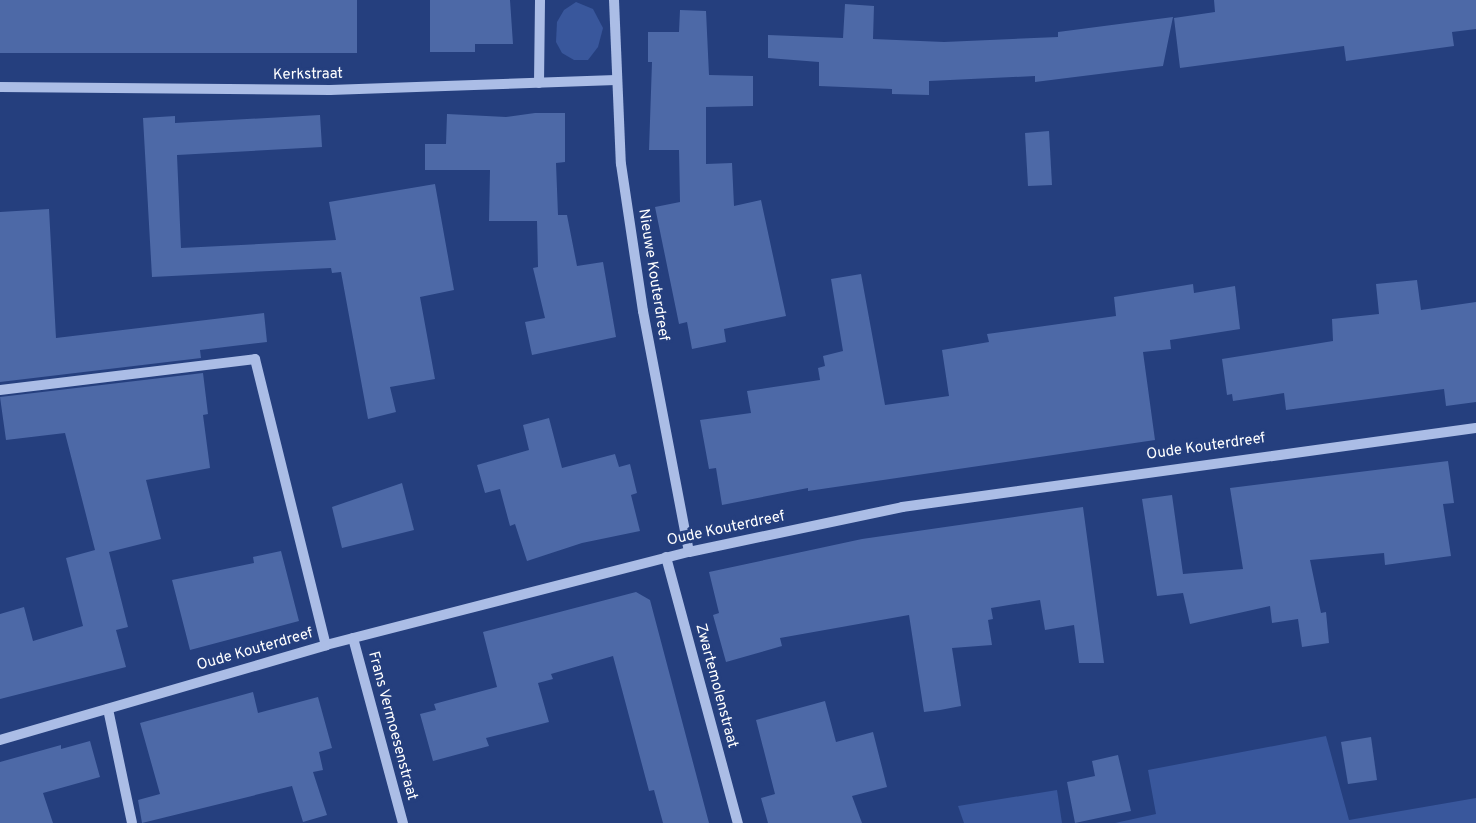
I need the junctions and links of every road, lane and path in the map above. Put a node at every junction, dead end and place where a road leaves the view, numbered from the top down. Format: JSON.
{"nodes":[{"id":1,"x":540,"y":0,"type":"edge"},
{"id":2,"x":614,"y":0,"type":"edge"},
{"id":3,"x":616,"y":80,"type":"junction"},
{"id":4,"x":539,"y":83,"type":"junction"},
{"id":5,"x":0,"y":87,"type":"edge"},
{"id":6,"x":0,"y":390,"type":"edge"},
{"id":7,"x":1476,"y":428,"type":"edge"},
{"id":8,"x":689,"y":552,"type":"junction"},
{"id":9,"x":666,"y":557,"type":"junction"},
{"id":10,"x":353,"y":638,"type":"junction"},
{"id":11,"x":326,"y":645,"type":"junction"},
{"id":12,"x":108,"y":709,"type":"junction"},
{"id":13,"x":0,"y":740,"type":"edge"},
{"id":14,"x":132,"y":823,"type":"edge"},
{"id":15,"x":403,"y":823,"type":"edge"},
{"id":16,"x":738,"y":823,"type":"edge"}],
"edges":[{"from":1,"to":4,"type":"street"},
{"from":2,"to":3,"type":"street","name":"Nieuwe Kouterdreef"},
{"from":3,"to":4,"type":"street","name":"Kerkstraat"},
{"from":3,"to":8,"type":"street","name":"Nieuwe Kouterdreef"},
{"from":4,"to":5,"type":"street","name":"Kerkstraat"},
{"from":6,"to":11,"type":"street"},
{"from":7,"to":8,"type":"street","name":"Oude Kouterdreef"},
{"from":8,"to":9,"type":"street","name":"Oude Kouterdreef"},
{"from":9,"to":10,"type":"street","name":"Oude Kouterdreef"},
{"from":9,"to":16,"type":"street","name":"Zwartemolenstraat"},
{"from":10,"to":11,"type":"street","name":"Oude Kouterdreef"},
{"from":10,"to":15,"type":"street","name":"Frans Vermoesenstraat"},
{"from":11,"to":12,"type":"street","name":"Oude Kouterdreef"},
{"from":12,"to":13,"type":"street","name":"Oude Kouterdreef"},
{"from":12,"to":14,"type":"street"}]}
